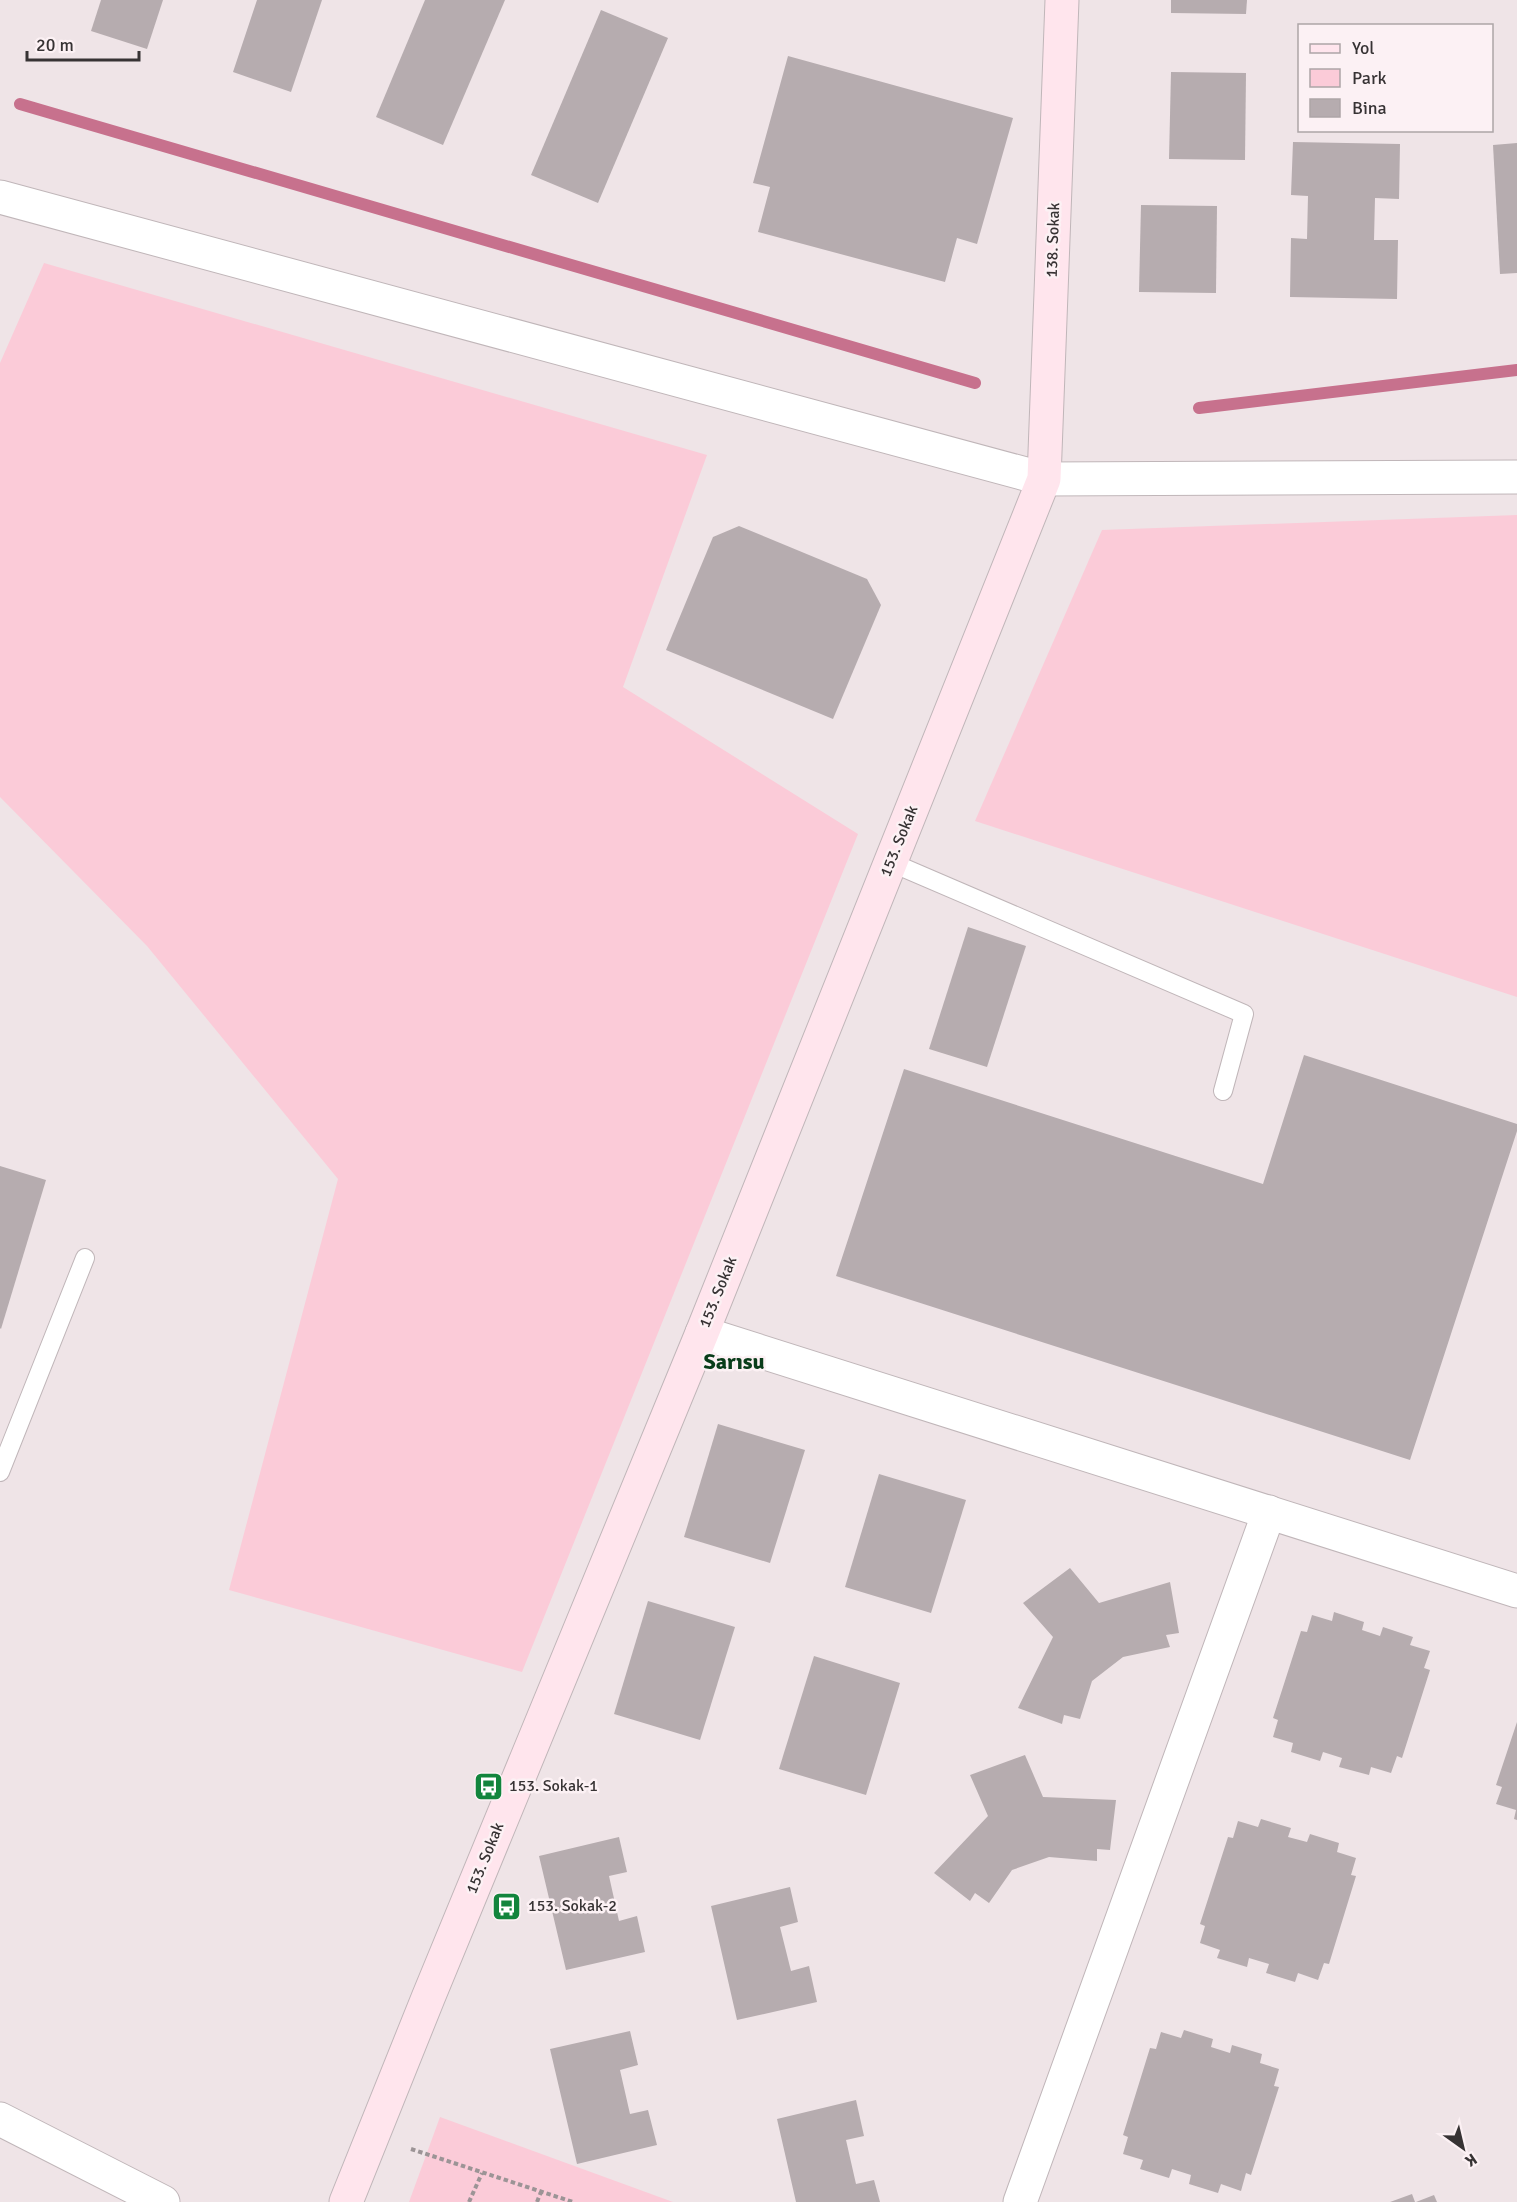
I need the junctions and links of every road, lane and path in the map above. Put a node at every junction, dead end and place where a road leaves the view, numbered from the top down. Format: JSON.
{"nodes":[{"id":1,"x":1062,"y":0,"type":"edge"},
{"id":2,"x":0,"y":197,"type":"edge"},
{"id":3,"x":1517,"y":477,"type":"edge"},
{"id":4,"x":1044,"y":479,"type":"junction"},
{"id":5,"x":890,"y":862,"type":"junction"},
{"id":6,"x":1223,"y":1091,"type":"dead end"},
{"id":7,"x":85,"y":1258,"type":"dead end"},
{"id":8,"x":702,"y":1333,"type":"junction"},
{"id":9,"x":0,"y":1472,"type":"edge"},
{"id":10,"x":1269,"y":1512,"type":"junction"},
{"id":11,"x":1517,"y":1591,"type":"edge"},
{"id":12,"x":0,"y":2119,"type":"edge"},
{"id":13,"x":411,"y":2149,"type":"dead end"},
{"id":14,"x":482,"y":2173,"type":"junction"},
{"id":15,"x":541,"y":2192,"type":"junction"},
{"id":16,"x":163,"y":2202,"type":"edge"},
{"id":17,"x":346,"y":2202,"type":"edge"},
{"id":18,"x":469,"y":2202,"type":"edge"},
{"id":19,"x":537,"y":2202,"type":"edge"},
{"id":20,"x":573,"y":2202,"type":"edge"},
{"id":21,"x":1020,"y":2202,"type":"edge"}],
"edges":[{"from":1,"to":4,"type":"street","name":"138. Sokak"},
{"from":2,"to":4,"type":"street"},
{"from":3,"to":4,"type":"street"},
{"from":4,"to":5,"type":"street","name":"153. Sokak"},
{"from":5,"to":6,"type":"lane"},
{"from":5,"to":8,"type":"street","name":"153. Sokak"},
{"from":7,"to":9,"type":"lane"},
{"from":8,"to":10,"type":"street"},
{"from":8,"to":17,"type":"street","name":"153. Sokak"},
{"from":10,"to":11,"type":"street"},
{"from":10,"to":21,"type":"street"},
{"from":12,"to":16,"type":"street"},
{"from":13,"to":14,"type":"path"},
{"from":14,"to":15,"type":"path"},
{"from":14,"to":18,"type":"path"},
{"from":15,"to":19,"type":"path"},
{"from":15,"to":20,"type":"path"}]}
